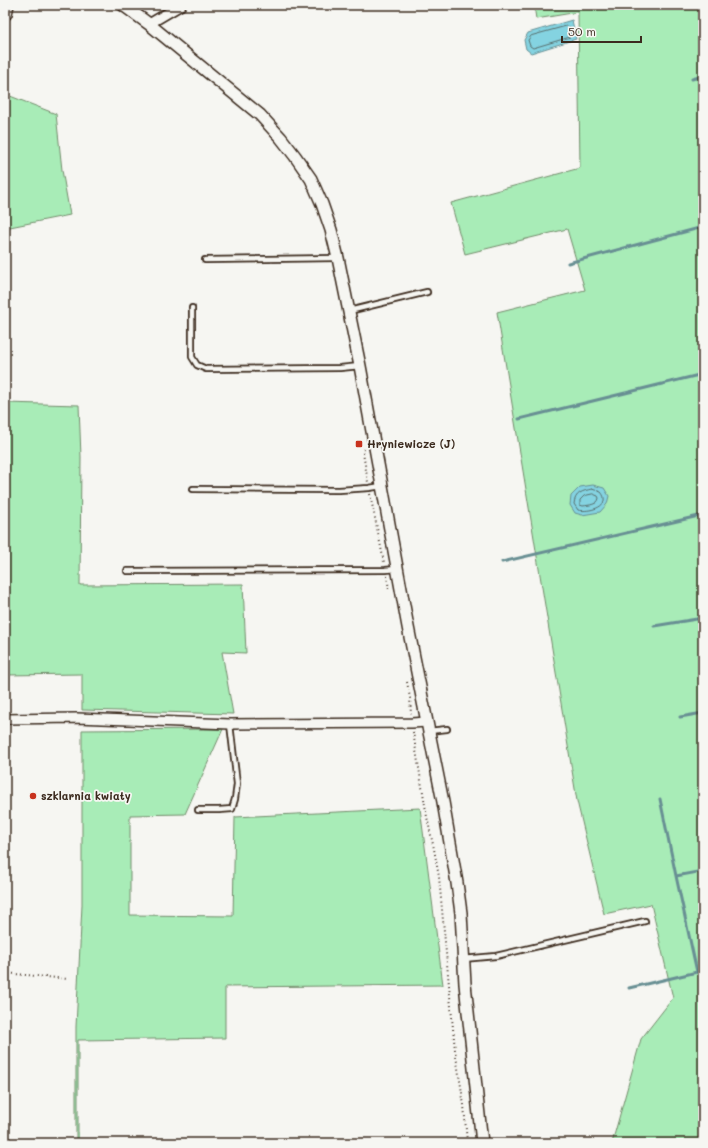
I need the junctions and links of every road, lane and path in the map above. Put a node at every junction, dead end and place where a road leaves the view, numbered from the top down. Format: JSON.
{"nodes":[{"id":1,"x":9,"y":5,"type":"edge"},
{"id":2,"x":108,"y":5,"type":"edge"},
{"id":3,"x":181,"y":5,"type":"edge"},
{"id":4,"x":118,"y":7,"type":"edge"},
{"id":5,"x":5,"y":16,"type":"edge"},
{"id":6,"x":149,"y":24,"type":"junction"},
{"id":7,"x":338,"y":258,"type":"junction"},
{"id":8,"x":205,"y":260,"type":"dead end"},
{"id":9,"x":427,"y":292,"type":"dead end"},
{"id":10,"x":192,"y":308,"type":"dead end"},
{"id":11,"x":349,"y":311,"type":"junction"},
{"id":12,"x":360,"y":366,"type":"junction"},
{"id":13,"x":364,"y":447,"type":"dead end"},
{"id":14,"x":382,"y":486,"type":"junction"},
{"id":15,"x":369,"y":488,"type":"junction"},
{"id":16,"x":194,"y":489,"type":"dead end"},
{"id":17,"x":398,"y":569,"type":"junction"},
{"id":18,"x":385,"y":570,"type":"junction"},
{"id":19,"x":127,"y":571,"type":"dead end"},
{"id":20,"x":390,"y":591,"type":"dead end"},
{"id":21,"x":406,"y":675,"type":"dead end"},
{"id":22,"x":5,"y":719,"type":"edge"},
{"id":23,"x":412,"y":723,"type":"junction"},
{"id":24,"x":230,"y":724,"type":"junction"},
{"id":25,"x":428,"y":726,"type":"junction"},
{"id":26,"x":446,"y":728,"type":"dead end"},
{"id":27,"x":198,"y":810,"type":"dead end"},
{"id":28,"x":645,"y":921,"type":"dead end"},
{"id":29,"x":463,"y":959,"type":"junction"},
{"id":30,"x":5,"y":973,"type":"edge"},
{"id":31,"x":68,"y":979,"type":"dead end"},
{"id":32,"x":466,"y":1143,"type":"edge"},
{"id":33,"x":482,"y":1143,"type":"edge"}],
"edges":[{"from":1,"to":5,"type":"street"},
{"from":2,"to":4,"type":"path"},
{"from":3,"to":6,"type":"street"},
{"from":4,"to":6,"type":"street"},
{"from":6,"to":7,"type":"street"},
{"from":7,"to":8,"type":"lane"},
{"from":7,"to":11,"type":"street"},
{"from":9,"to":11,"type":"lane"},
{"from":10,"to":12,"type":"lane"},
{"from":11,"to":12,"type":"street"},
{"from":12,"to":14,"type":"street"},
{"from":13,"to":15,"type":"path"},
{"from":14,"to":15,"type":"lane"},
{"from":14,"to":17,"type":"street"},
{"from":15,"to":16,"type":"lane"},
{"from":15,"to":18,"type":"path"},
{"from":17,"to":18,"type":"lane"},
{"from":17,"to":25,"type":"street"},
{"from":18,"to":19,"type":"lane"},
{"from":18,"to":20,"type":"path"},
{"from":21,"to":23,"type":"path"},
{"from":22,"to":24,"type":"street"},
{"from":23,"to":24,"type":"street"},
{"from":23,"to":25,"type":"street"},
{"from":23,"to":32,"type":"path"},
{"from":24,"to":27,"type":"lane"},
{"from":25,"to":26,"type":"lane"},
{"from":25,"to":29,"type":"street"},
{"from":28,"to":29,"type":"lane"},
{"from":29,"to":33,"type":"street"},
{"from":30,"to":31,"type":"path"}]}
